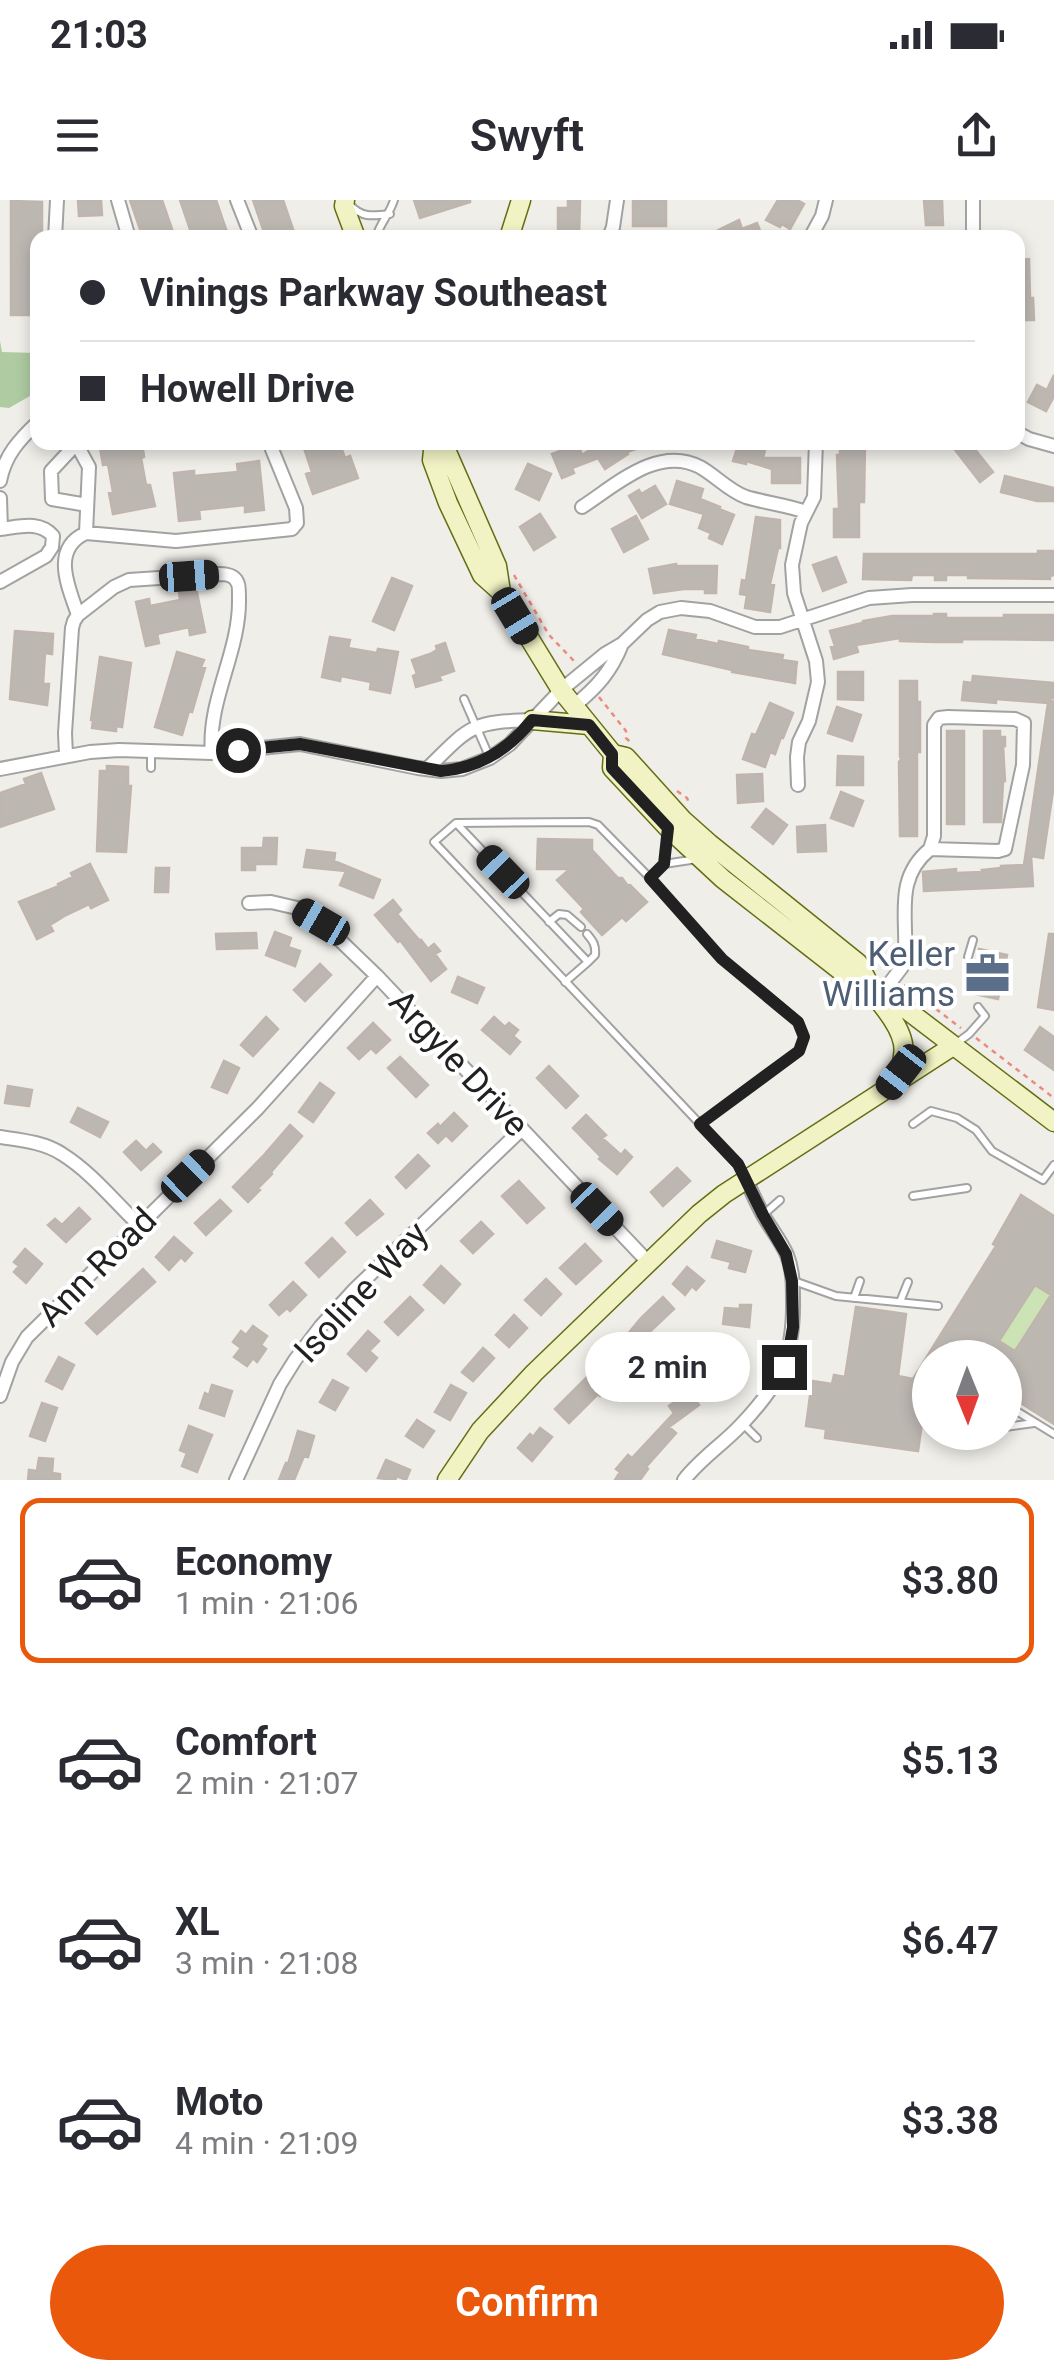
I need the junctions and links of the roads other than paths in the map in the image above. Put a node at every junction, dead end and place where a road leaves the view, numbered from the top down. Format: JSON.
{"nodes":[{"id":1,"x":57,"y":200,"type":"edge"},
{"id":2,"x":118,"y":200,"type":"edge"},
{"id":3,"x":238,"y":200,"type":"edge"},
{"id":4,"x":394,"y":200,"type":"edge"},
{"id":5,"x":521,"y":200,"type":"edge"},
{"id":6,"x":617,"y":200,"type":"edge"},
{"id":7,"x":826,"y":200,"type":"edge"},
{"id":8,"x":974,"y":200,"type":"edge"},
{"id":9,"x":343,"y":202,"type":"edge"},
{"id":10,"x":390,"y":214,"type":"junction"},
{"id":11,"x":55,"y":230,"type":"edge"},
{"id":12,"x":127,"y":230,"type":"edge"},
{"id":13,"x":249,"y":230,"type":"edge"},
{"id":14,"x":353,"y":230,"type":"edge"},
{"id":15,"x":378,"y":230,"type":"edge"},
{"id":16,"x":512,"y":230,"type":"edge"},
{"id":17,"x":611,"y":230,"type":"edge"},
{"id":18,"x":814,"y":230,"type":"edge"},
{"id":19,"x":974,"y":230,"type":"edge"},
{"id":20,"x":30,"y":430,"type":"edge"},
{"id":21,"x":1025,"y":437,"type":"edge"},
{"id":22,"x":1054,"y":446,"type":"edge"},
{"id":23,"x":72,"y":450,"type":"edge"},
{"id":24,"x":81,"y":450,"type":"edge"},
{"id":25,"x":273,"y":450,"type":"edge"},
{"id":26,"x":433,"y":450,"type":"edge"},
{"id":27,"x":816,"y":450,"type":"edge"},
{"id":28,"x":0,"y":481,"type":"edge"},
{"id":29,"x":0,"y":498,"type":"edge"},
{"id":30,"x":88,"y":505,"type":"junction"},
{"id":31,"x":582,"y":507,"type":"dead end"},
{"id":32,"x":806,"y":512,"type":"junction"},
{"id":33,"x":1,"y":529,"type":"edge"},
{"id":34,"x":86,"y":532,"type":"junction"},
{"id":35,"x":0,"y":582,"type":"edge"},
{"id":36,"x":1054,"y":595,"type":"edge"},
{"id":37,"x":78,"y":615,"type":"junction"},
{"id":38,"x":802,"y":620,"type":"junction"},
{"id":39,"x":622,"y":644,"type":"junction"},
{"id":40,"x":562,"y":690,"type":"junction"},
{"id":41,"x":464,"y":699,"type":"dead end"},
{"id":42,"x":574,"y":706,"type":"junction"},
{"id":43,"x":532,"y":720,"type":"junction"},
{"id":44,"x":589,"y":725,"type":"junction"},
{"id":45,"x":475,"y":726,"type":"junction"},
{"id":46,"x":151,"y":751,"type":"junction"},
{"id":47,"x":212,"y":753,"type":"junction"},
{"id":48,"x":612,"y":754,"type":"junction"},
{"id":49,"x":66,"y":756,"type":"junction"},
{"id":50,"x":490,"y":758,"type":"junction"},
{"id":51,"x":151,"y":768,"type":"dead end"},
{"id":52,"x":428,"y":768,"type":"junction"},
{"id":53,"x":0,"y":769,"type":"edge"},
{"id":54,"x":798,"y":785,"type":"dead end"},
{"id":55,"x":456,"y":823,"type":"junction"},
{"id":56,"x":668,"y":828,"type":"junction"},
{"id":57,"x":930,"y":848,"type":"junction"},
{"id":58,"x":700,"y":858,"type":"junction"},
{"id":59,"x":664,"y":864,"type":"junction"},
{"id":60,"x":650,"y":878,"type":"junction"},
{"id":61,"x":249,"y":903,"type":"dead end"},
{"id":62,"x":550,"y":922,"type":"junction"},
{"id":63,"x":973,"y":940,"type":"dead end"},
{"id":64,"x":906,"y":941,"type":"junction"},
{"id":65,"x":921,"y":941,"type":"dead end"},
{"id":66,"x":968,"y":956,"type":"dead end"},
{"id":67,"x":588,"y":962,"type":"junction"},
{"id":68,"x":377,"y":976,"type":"junction"},
{"id":69,"x":845,"y":976,"type":"junction"},
{"id":70,"x":868,"y":980,"type":"junction"},
{"id":71,"x":565,"y":982,"type":"junction"},
{"id":72,"x":889,"y":985,"type":"junction"},
{"id":73,"x":978,"y":1007,"type":"dead end"},
{"id":74,"x":953,"y":1046,"type":"junction"},
{"id":75,"x":888,"y":1088,"type":"junction"},
{"id":76,"x":1054,"y":1122,"type":"edge"},
{"id":77,"x":700,"y":1124,"type":"junction"},
{"id":78,"x":913,"y":1124,"type":"dead end"},
{"id":79,"x":522,"y":1130,"type":"junction"},
{"id":80,"x":0,"y":1136,"type":"edge"},
{"id":81,"x":1054,"y":1166,"type":"edge"},
{"id":82,"x":746,"y":1180,"type":"junction"},
{"id":83,"x":966,"y":1188,"type":"dead end"},
{"id":84,"x":913,"y":1196,"type":"dead end"},
{"id":85,"x":780,"y":1200,"type":"dead end"},
{"id":86,"x":763,"y":1215,"type":"junction"},
{"id":87,"x":139,"y":1225,"type":"junction"},
{"id":88,"x":648,"y":1262,"type":"junction"},
{"id":89,"x":792,"y":1281,"type":"junction"},
{"id":90,"x":860,"y":1281,"type":"dead end"},
{"id":91,"x":908,"y":1282,"type":"dead end"},
{"id":92,"x":854,"y":1298,"type":"junction"},
{"id":93,"x":900,"y":1302,"type":"junction"},
{"id":94,"x":938,"y":1306,"type":"dead end"},
{"id":95,"x":0,"y":1396,"type":"edge"},
{"id":96,"x":1022,"y":1414,"type":"edge"},
{"id":97,"x":1036,"y":1423,"type":"junction"},
{"id":98,"x":742,"y":1424,"type":"junction"},
{"id":99,"x":1022,"y":1425,"type":"edge"},
{"id":100,"x":1054,"y":1434,"type":"edge"},
{"id":101,"x":757,"y":1438,"type":"dead end"},
{"id":102,"x":236,"y":1480,"type":"edge"},
{"id":103,"x":447,"y":1480,"type":"edge"},
{"id":104,"x":684,"y":1480,"type":"edge"}],
"edges":[{"from":1,"to":11,"type":"street"},
{"from":2,"to":12,"type":"street"},
{"from":3,"to":13,"type":"street"},
{"from":4,"to":10,"type":"lane"},
{"from":5,"to":16,"type":"main road"},
{"from":6,"to":17,"type":"street"},
{"from":7,"to":18,"type":"street"},
{"from":8,"to":19,"type":"street"},
{"from":9,"to":10,"type":"lane"},
{"from":9,"to":14,"type":"main road"},
{"from":10,"to":15,"type":"lane"},
{"from":20,"to":28,"type":"street"},
{"from":21,"to":22,"type":"street"},
{"from":23,"to":30,"type":"street"},
{"from":24,"to":30,"type":"street"},
{"from":25,"to":34,"type":"street"},
{"from":26,"to":40,"type":"main road"},
{"from":27,"to":32,"type":"street"},
{"from":29,"to":33,"type":"street"},
{"from":30,"to":34,"type":"street"},
{"from":31,"to":32,"type":"street"},
{"from":32,"to":38,"type":"street"},
{"from":33,"to":35,"type":"street"},
{"from":34,"to":37,"type":"street"},
{"from":36,"to":38,"type":"street"},
{"from":37,"to":47,"type":"street"},
{"from":37,"to":49,"type":"street"},
{"from":38,"to":39,"type":"street"},
{"from":38,"to":54,"type":"street"},
{"from":39,"to":40,"type":"street"},
{"from":39,"to":42,"type":"street"},
{"from":40,"to":42,"type":"main road"},
{"from":40,"to":43,"type":"street"},
{"from":41,"to":45,"type":"lane"},
{"from":42,"to":44,"type":"main road"},
{"from":43,"to":44,"type":"main road"},
{"from":43,"to":45,"type":"street"},
{"from":43,"to":50,"type":"street"},
{"from":44,"to":48,"type":"main road"},
{"from":45,"to":50,"type":"lane"},
{"from":45,"to":52,"type":"street"},
{"from":46,"to":47,"type":"street"},
{"from":46,"to":49,"type":"street"},
{"from":46,"to":51,"type":"lane"},
{"from":47,"to":52,"type":"street"},
{"from":48,"to":56,"type":"main road"},
{"from":48,"to":70,"type":"main road"},
{"from":49,"to":53,"type":"street"},
{"from":50,"to":52,"type":"street"},
{"from":55,"to":60,"type":"lane"},
{"from":55,"to":62,"type":"lane"},
{"from":55,"to":71,"type":"lane"},
{"from":56,"to":58,"type":"main road"},
{"from":56,"to":59,"type":"lane"},
{"from":57,"to":57,"type":"street"},
{"from":57,"to":64,"type":"street"},
{"from":58,"to":59,"type":"lane"},
{"from":58,"to":69,"type":"main road"},
{"from":59,"to":60,"type":"lane"},
{"from":60,"to":77,"type":"lane"},
{"from":61,"to":68,"type":"street","name":"Argyle Drive"},
{"from":62,"to":67,"type":"lane"},
{"from":62,"to":67,"type":"lane"},
{"from":63,"to":66,"type":"lane"},
{"from":64,"to":65,"type":"lane"},
{"from":64,"to":72,"type":"street"},
{"from":67,"to":71,"type":"lane"},
{"from":68,"to":79,"type":"street","name":"Argyle Drive"},
{"from":68,"to":87,"type":"street","name":"Ann Road"},
{"from":69,"to":70,"type":"main road"},
{"from":69,"to":75,"type":"main road"},
{"from":70,"to":72,"type":"main road"},
{"from":71,"to":77,"type":"lane"},
{"from":72,"to":74,"type":"main road"},
{"from":73,"to":74,"type":"lane"},
{"from":74,"to":75,"type":"main road"},
{"from":74,"to":76,"type":"main road"},
{"from":75,"to":82,"type":"main road"},
{"from":77,"to":82,"type":"lane"},
{"from":78,"to":81,"type":"lane"},
{"from":79,"to":88,"type":"street","name":"Argyle Drive"},
{"from":79,"to":102,"type":"street","name":"Isoline Way"},
{"from":80,"to":87,"type":"street"},
{"from":82,"to":86,"type":"street"},
{"from":82,"to":88,"type":"main road"},
{"from":83,"to":84,"type":"lane"},
{"from":85,"to":86,"type":"lane"},
{"from":86,"to":89,"type":"street"},
{"from":87,"to":95,"type":"street","name":"Ann Road"},
{"from":88,"to":103,"type":"main road"},
{"from":89,"to":92,"type":"lane"},
{"from":89,"to":98,"type":"street"},
{"from":90,"to":92,"type":"lane"},
{"from":91,"to":93,"type":"lane"},
{"from":92,"to":93,"type":"lane"},
{"from":93,"to":94,"type":"lane"},
{"from":96,"to":97,"type":"lane"},
{"from":97,"to":99,"type":"lane"},
{"from":97,"to":100,"type":"lane"},
{"from":98,"to":101,"type":"lane"},
{"from":98,"to":104,"type":"street"}]}
